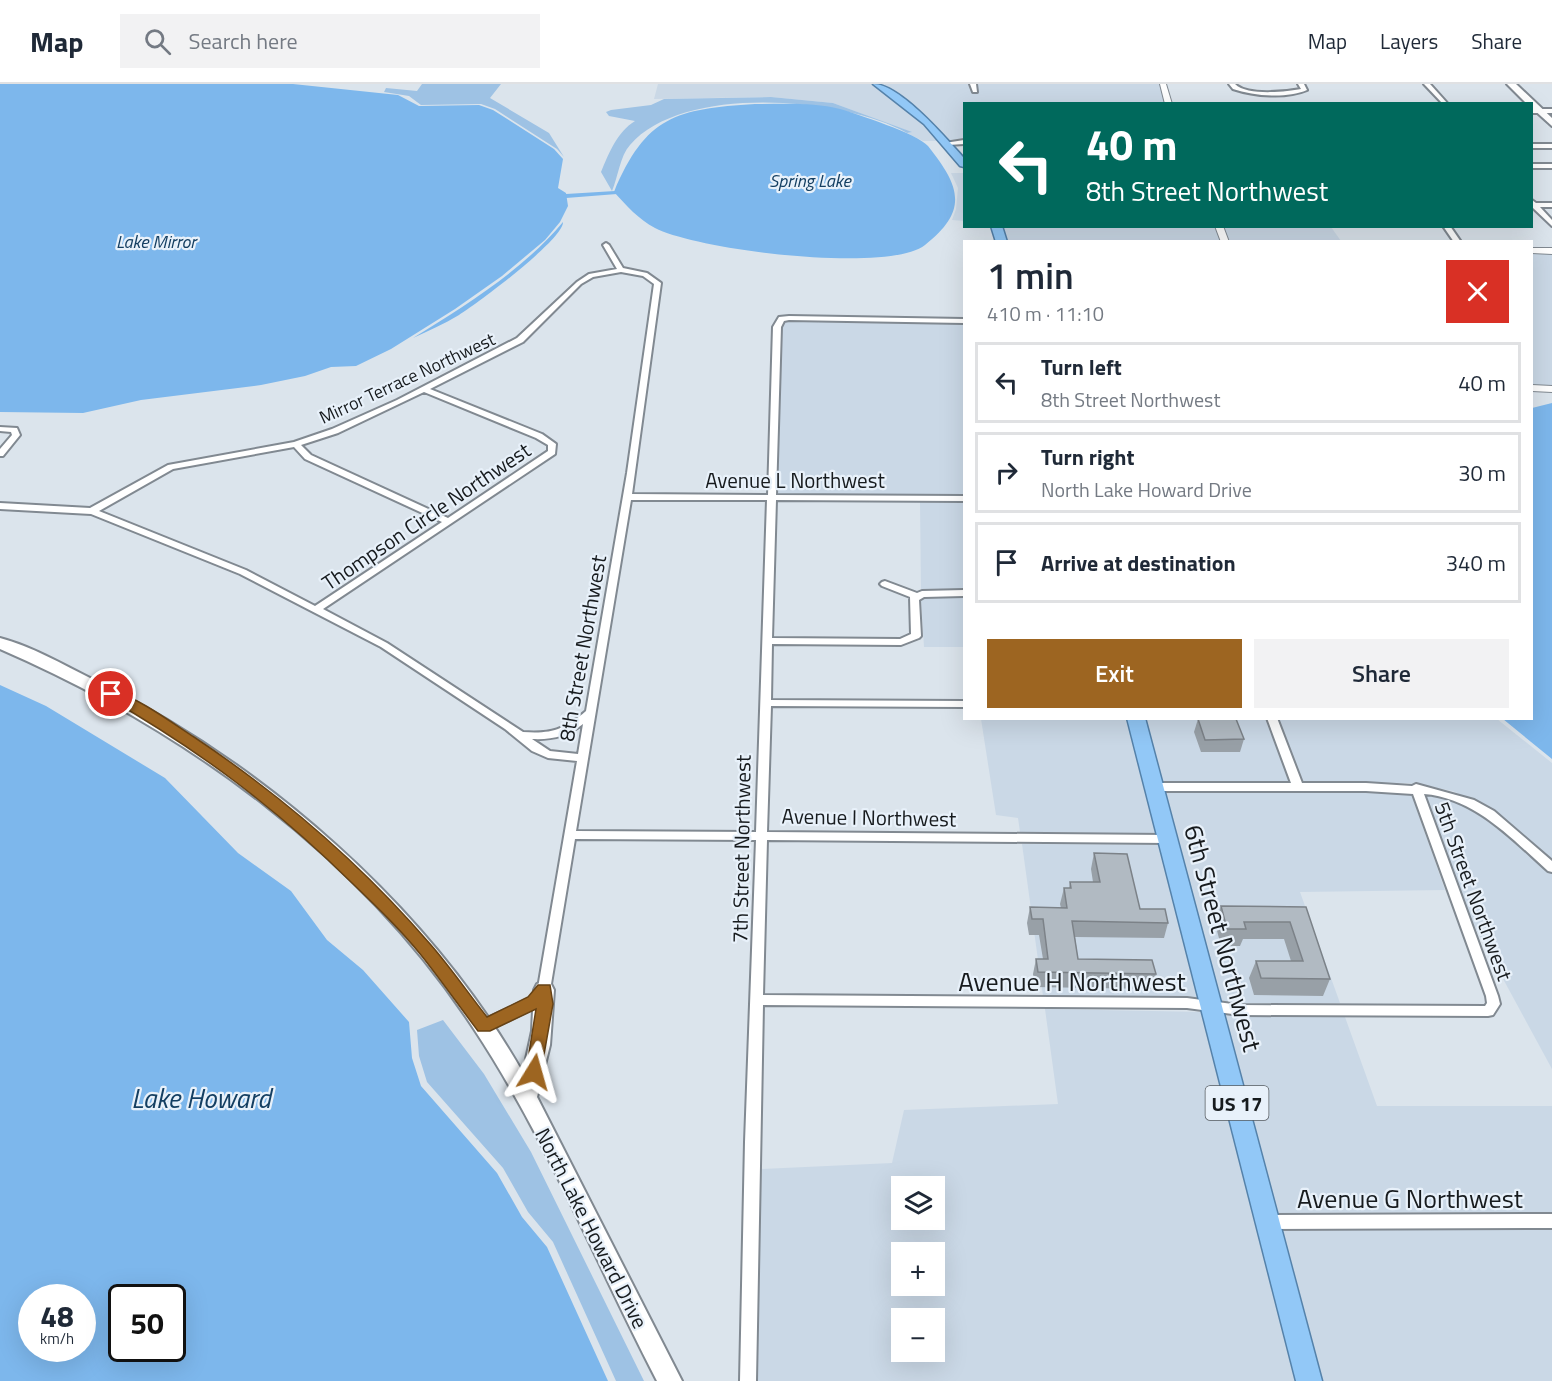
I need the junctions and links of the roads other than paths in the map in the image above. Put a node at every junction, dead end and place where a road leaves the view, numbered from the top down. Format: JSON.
{"nodes":[{"id":1,"x":878,"y":84,"type":"edge"},
{"id":2,"x":1163,"y":84,"type":"edge"},
{"id":3,"x":1232,"y":84,"type":"edge"},
{"id":4,"x":1427,"y":84,"type":"edge"},
{"id":5,"x":1511,"y":84,"type":"edge"},
{"id":6,"x":1523,"y":84,"type":"edge"},
{"id":7,"x":1302,"y":87,"type":"edge"},
{"id":8,"x":1168,"y":102,"type":"edge"},
{"id":9,"x":1444,"y":102,"type":"edge"},
{"id":10,"x":1528,"y":102,"type":"edge"},
{"id":11,"x":1536,"y":111,"type":"edge"},
{"id":12,"x":1552,"y":111,"type":"edge"},
{"id":13,"x":1552,"y":123,"type":"edge"},
{"id":14,"x":963,"y":142,"type":"edge"},
{"id":15,"x":948,"y":143,"type":"junction"},
{"id":16,"x":1533,"y":146,"type":"edge"},
{"id":17,"x":1552,"y":146,"type":"edge"},
{"id":18,"x":963,"y":163,"type":"edge"},
{"id":19,"x":1533,"y":166,"type":"edge"},
{"id":20,"x":1552,"y":166,"type":"edge"},
{"id":21,"x":1533,"y":204,"type":"edge"},
{"id":22,"x":1533,"y":205,"type":"edge"},
{"id":23,"x":1552,"y":205,"type":"edge"},
{"id":24,"x":1552,"y":224,"type":"edge"},
{"id":25,"x":606,"y":245,"type":"dead end"},
{"id":26,"x":1533,"y":251,"type":"edge"},
{"id":27,"x":1552,"y":251,"type":"edge"},
{"id":28,"x":621,"y":270,"type":"junction"},
{"id":29,"x":963,"y":321,"type":"edge"},
{"id":30,"x":1533,"y":388,"type":"edge"},
{"id":31,"x":1552,"y":389,"type":"edge"},
{"id":32,"x":425,"y":390,"type":"junction"},
{"id":33,"x":0,"y":429,"type":"edge"},
{"id":34,"x":296,"y":444,"type":"junction"},
{"id":35,"x":0,"y":454,"type":"edge"},
{"id":36,"x":626,"y":497,"type":"junction"},
{"id":37,"x":770,"y":498,"type":"junction"},
{"id":38,"x":963,"y":500,"type":"edge"},
{"id":39,"x":0,"y":506,"type":"edge"},
{"id":40,"x":92,"y":511,"type":"junction"},
{"id":41,"x":448,"y":521,"type":"junction"},
{"id":42,"x":885,"y":584,"type":"dead end"},
{"id":43,"x":963,"y":593,"type":"edge"},
{"id":44,"x":918,"y":597,"type":"junction"},
{"id":45,"x":317,"y":609,"type":"junction"},
{"id":46,"x":767,"y":641,"type":"junction"},
{"id":47,"x":0,"y":643,"type":"edge"},
{"id":48,"x":766,"y":703,"type":"junction"},
{"id":49,"x":963,"y":704,"type":"edge"},
{"id":50,"x":590,"y":713,"type":"junction"},
{"id":51,"x":1137,"y":720,"type":"edge"},
{"id":52,"x":1273,"y":720,"type":"edge"},
{"id":53,"x":521,"y":735,"type":"junction"},
{"id":54,"x":582,"y":758,"type":"junction"},
{"id":55,"x":1154,"y":787,"type":"junction"},
{"id":56,"x":1298,"y":787,"type":"junction"},
{"id":57,"x":1416,"y":789,"type":"junction"},
{"id":58,"x":571,"y":835,"type":"junction"},
{"id":59,"x":763,"y":836,"type":"junction"},
{"id":60,"x":1168,"y":839,"type":"junction"},
{"id":61,"x":1552,"y":868,"type":"edge"},
{"id":62,"x":544,"y":990,"type":"junction"},
{"id":63,"x":758,"y":1000,"type":"junction"},
{"id":64,"x":1211,"y":1006,"type":"junction"},
{"id":65,"x":1492,"y":1007,"type":"joint"},
{"id":66,"x":484,"y":1026,"type":"junction"},
{"id":67,"x":526,"y":1098,"type":"junction"},
{"id":68,"x":1552,"y":1221,"type":"edge"},
{"id":69,"x":1268,"y":1222,"type":"junction"},
{"id":70,"x":670,"y":1381,"type":"edge"},
{"id":71,"x":748,"y":1381,"type":"edge"},
{"id":72,"x":1310,"y":1381,"type":"edge"}],
"edges":[{"from":1,"to":15,"type":"highway"},
{"from":2,"to":8,"type":"street"},
{"from":3,"to":7,"type":"street"},
{"from":4,"to":9,"type":"street"},
{"from":5,"to":10,"type":"main road"},
{"from":6,"to":12,"type":"main road"},
{"from":11,"to":12,"type":"street"},
{"from":11,"to":13,"type":"main road"},
{"from":14,"to":15,"type":"street"},
{"from":15,"to":18,"type":"highway"},
{"from":16,"to":17,"type":"street"},
{"from":19,"to":20,"type":"street"},
{"from":21,"to":23,"type":"street"},
{"from":22,"to":24,"type":"street"},
{"from":25,"to":28,"type":"street"},
{"from":26,"to":27,"type":"street"},
{"from":28,"to":32,"type":"street","name":"Mirror Terrace Northwest"},
{"from":28,"to":36,"type":"street","name":"8th Street Northwest"},
{"from":29,"to":37,"type":"street","name":"7th Street Northwest"},
{"from":30,"to":31,"type":"street"},
{"from":32,"to":34,"type":"street","name":"Mirror Terrace Northwest"},
{"from":32,"to":41,"type":"street","name":"Thompson Circle Northwest"},
{"from":33,"to":35,"type":"street"},
{"from":34,"to":40,"type":"street","name":"Mirror Terrace Northwest"},
{"from":34,"to":41,"type":"street"},
{"from":36,"to":37,"type":"street","name":"Avenue L Northwest"},
{"from":36,"to":50,"type":"street","name":"8th Street Northwest"},
{"from":37,"to":38,"type":"street","name":"Avenue L Northwest"},
{"from":37,"to":46,"type":"street","name":"7th Street Northwest"},
{"from":39,"to":40,"type":"street"},
{"from":40,"to":45,"type":"street"},
{"from":41,"to":45,"type":"street","name":"Thompson Circle Northwest"},
{"from":42,"to":44,"type":"street"},
{"from":43,"to":44,"type":"street"},
{"from":44,"to":46,"type":"street"},
{"from":45,"to":53,"type":"street"},
{"from":46,"to":48,"type":"street","name":"7th Street Northwest"},
{"from":47,"to":66,"type":"main road","name":"North Lake Howard Drive"},
{"from":48,"to":49,"type":"street"},
{"from":48,"to":59,"type":"street","name":"7th Street Northwest"},
{"from":50,"to":53,"type":"street"},
{"from":50,"to":54,"type":"street","name":"8th Street Northwest"},
{"from":51,"to":55,"type":"highway","name":"6th Street Northwest","number":"US 17"},
{"from":52,"to":56,"type":"street"},
{"from":53,"to":54,"type":"street"},
{"from":54,"to":58,"type":"street","name":"8th Street Northwest"},
{"from":55,"to":56,"type":"street"},
{"from":55,"to":60,"type":"highway","name":"6th Street Northwest","number":"US 17"},
{"from":56,"to":57,"type":"street"},
{"from":57,"to":61,"type":"street"},
{"from":57,"to":65,"type":"street","name":"5th Street Northwest"},
{"from":58,"to":59,"type":"street","name":"Avenue I Northwest"},
{"from":58,"to":62,"type":"street","name":"8th Street Northwest"},
{"from":59,"to":60,"type":"street","name":"Avenue I Northwest"},
{"from":59,"to":63,"type":"street","name":"7th Street Northwest"},
{"from":60,"to":64,"type":"highway","name":"6th Street Northwest","number":"US 17"},
{"from":62,"to":66,"type":"street"},
{"from":62,"to":67,"type":"main road"},
{"from":63,"to":64,"type":"street","name":"Avenue H Northwest"},
{"from":63,"to":71,"type":"street","name":"7th Street Northwest"},
{"from":64,"to":65,"type":"street","name":"Avenue H Northwest"},
{"from":64,"to":69,"type":"highway","name":"6th Street Northwest","number":"US 17"},
{"from":66,"to":67,"type":"main road","name":"North Lake Howard Drive"},
{"from":67,"to":70,"type":"main road","name":"North Lake Howard Drive"},
{"from":68,"to":69,"type":"street","name":"Avenue G Northwest"},
{"from":69,"to":72,"type":"highway","name":"6th Street Northwest","number":"US 17"}]}
